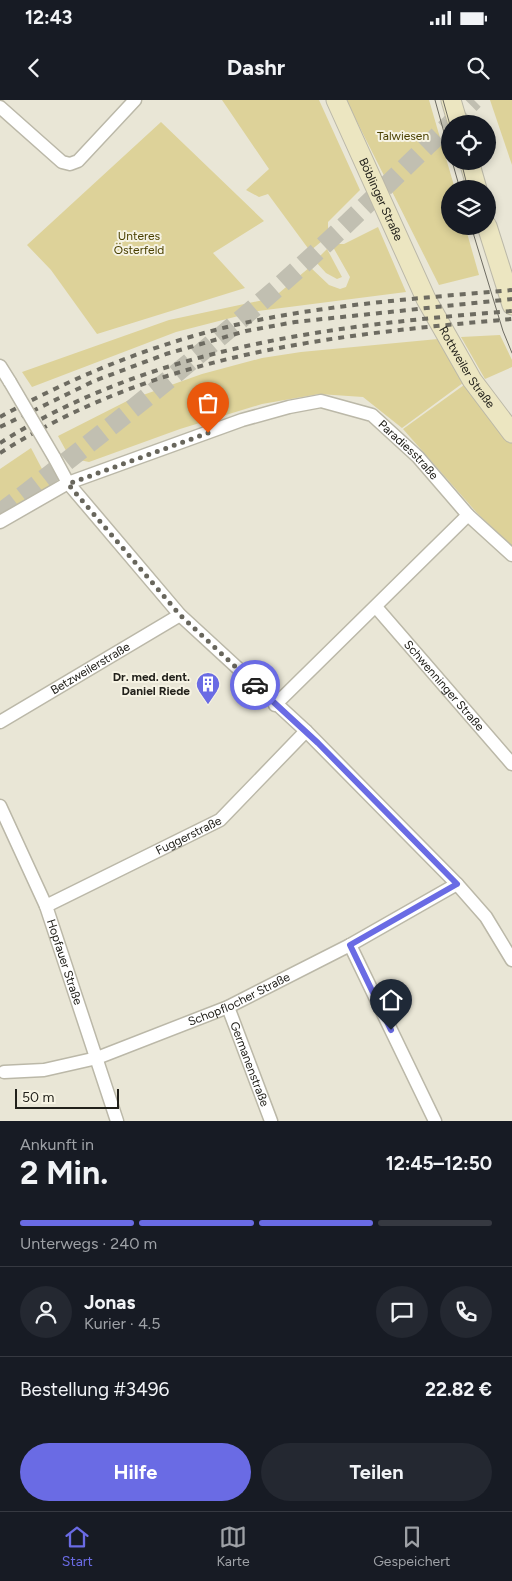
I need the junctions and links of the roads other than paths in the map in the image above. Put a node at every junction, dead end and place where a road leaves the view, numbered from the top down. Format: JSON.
{"nodes":[{"id":1,"x":135,"y":100,"type":"edge"},
{"id":2,"x":336,"y":100,"type":"edge"},
{"id":3,"x":451,"y":100,"type":"edge"},
{"id":4,"x":0,"y":106,"type":"edge"},
{"id":5,"x":455,"y":115,"type":"edge"},
{"id":6,"x":490,"y":235,"type":"edge"},
{"id":7,"x":426,"y":299,"type":"joint"},
{"id":8,"x":512,"y":305,"type":"edge"},
{"id":9,"x":0,"y":366,"type":"edge"},
{"id":10,"x":512,"y":433,"type":"edge"},
{"id":11,"x":68,"y":484,"type":"junction"},
{"id":12,"x":468,"y":515,"type":"junction"},
{"id":13,"x":0,"y":522,"type":"edge"},
{"id":14,"x":512,"y":555,"type":"edge"},
{"id":15,"x":376,"y":606,"type":"junction"},
{"id":16,"x":180,"y":615,"type":"junction"},
{"id":17,"x":275,"y":705,"type":"junction"},
{"id":18,"x":0,"y":722,"type":"edge"},
{"id":19,"x":306,"y":731,"type":"junction"},
{"id":20,"x":512,"y":764,"type":"edge"},
{"id":21,"x":0,"y":806,"type":"edge"},
{"id":22,"x":457,"y":884,"type":"junction"},
{"id":23,"x":46,"y":906,"type":"junction"},
{"id":24,"x":350,"y":945,"type":"junction"},
{"id":25,"x":512,"y":960,"type":"edge"},
{"id":26,"x":228,"y":1008,"type":"junction"},
{"id":27,"x":96,"y":1058,"type":"junction"},
{"id":28,"x":4,"y":1072,"type":"dead end"},
{"id":29,"x":117,"y":1121,"type":"edge"},
{"id":30,"x":270,"y":1121,"type":"edge"},
{"id":31,"x":435,"y":1121,"type":"edge"}],
"edges":[{"from":1,"to":4,"type":"street"},
{"from":2,"to":7,"type":"main road","name":"Böblinger Straße"},
{"from":3,"to":5,"type":"main road"},
{"from":6,"to":8,"type":"main road"},
{"from":7,"to":10,"type":"main road","name":"Rottweiler Straße"},
{"from":9,"to":11,"type":"street","bridge":true},
{"from":11,"to":12,"type":"street","name":"Paradiesstraße"},
{"from":11,"to":13,"type":"street","name":"Paradiesstraße"},
{"from":11,"to":16,"type":"street"},
{"from":12,"to":14,"type":"street","name":"Paradiesstraße"},
{"from":12,"to":15,"type":"street"},
{"from":15,"to":17,"type":"street"},
{"from":15,"to":20,"type":"street","name":"Schwenninger Straße"},
{"from":16,"to":17,"type":"street"},
{"from":16,"to":18,"type":"street","name":"Betzweilerstraße"},
{"from":17,"to":19,"type":"street"},
{"from":19,"to":22,"type":"street"},
{"from":19,"to":23,"type":"street","name":"Fuggerstraße"},
{"from":21,"to":23,"type":"street","name":"Hopfauer Straße"},
{"from":22,"to":24,"type":"street","name":"Schopflocher Straße"},
{"from":22,"to":25,"type":"street"},
{"from":23,"to":27,"type":"street","name":"Hopfauer Straße"},
{"from":24,"to":26,"type":"street","name":"Schopflocher Straße"},
{"from":24,"to":31,"type":"street"},
{"from":26,"to":27,"type":"street","name":"Schopflocher Straße"},
{"from":26,"to":30,"type":"street","name":"Germanenstraße"},
{"from":27,"to":28,"type":"street","name":"Schopflocher Straße"},
{"from":27,"to":29,"type":"street","name":"Hopfauer Straße"}]}
